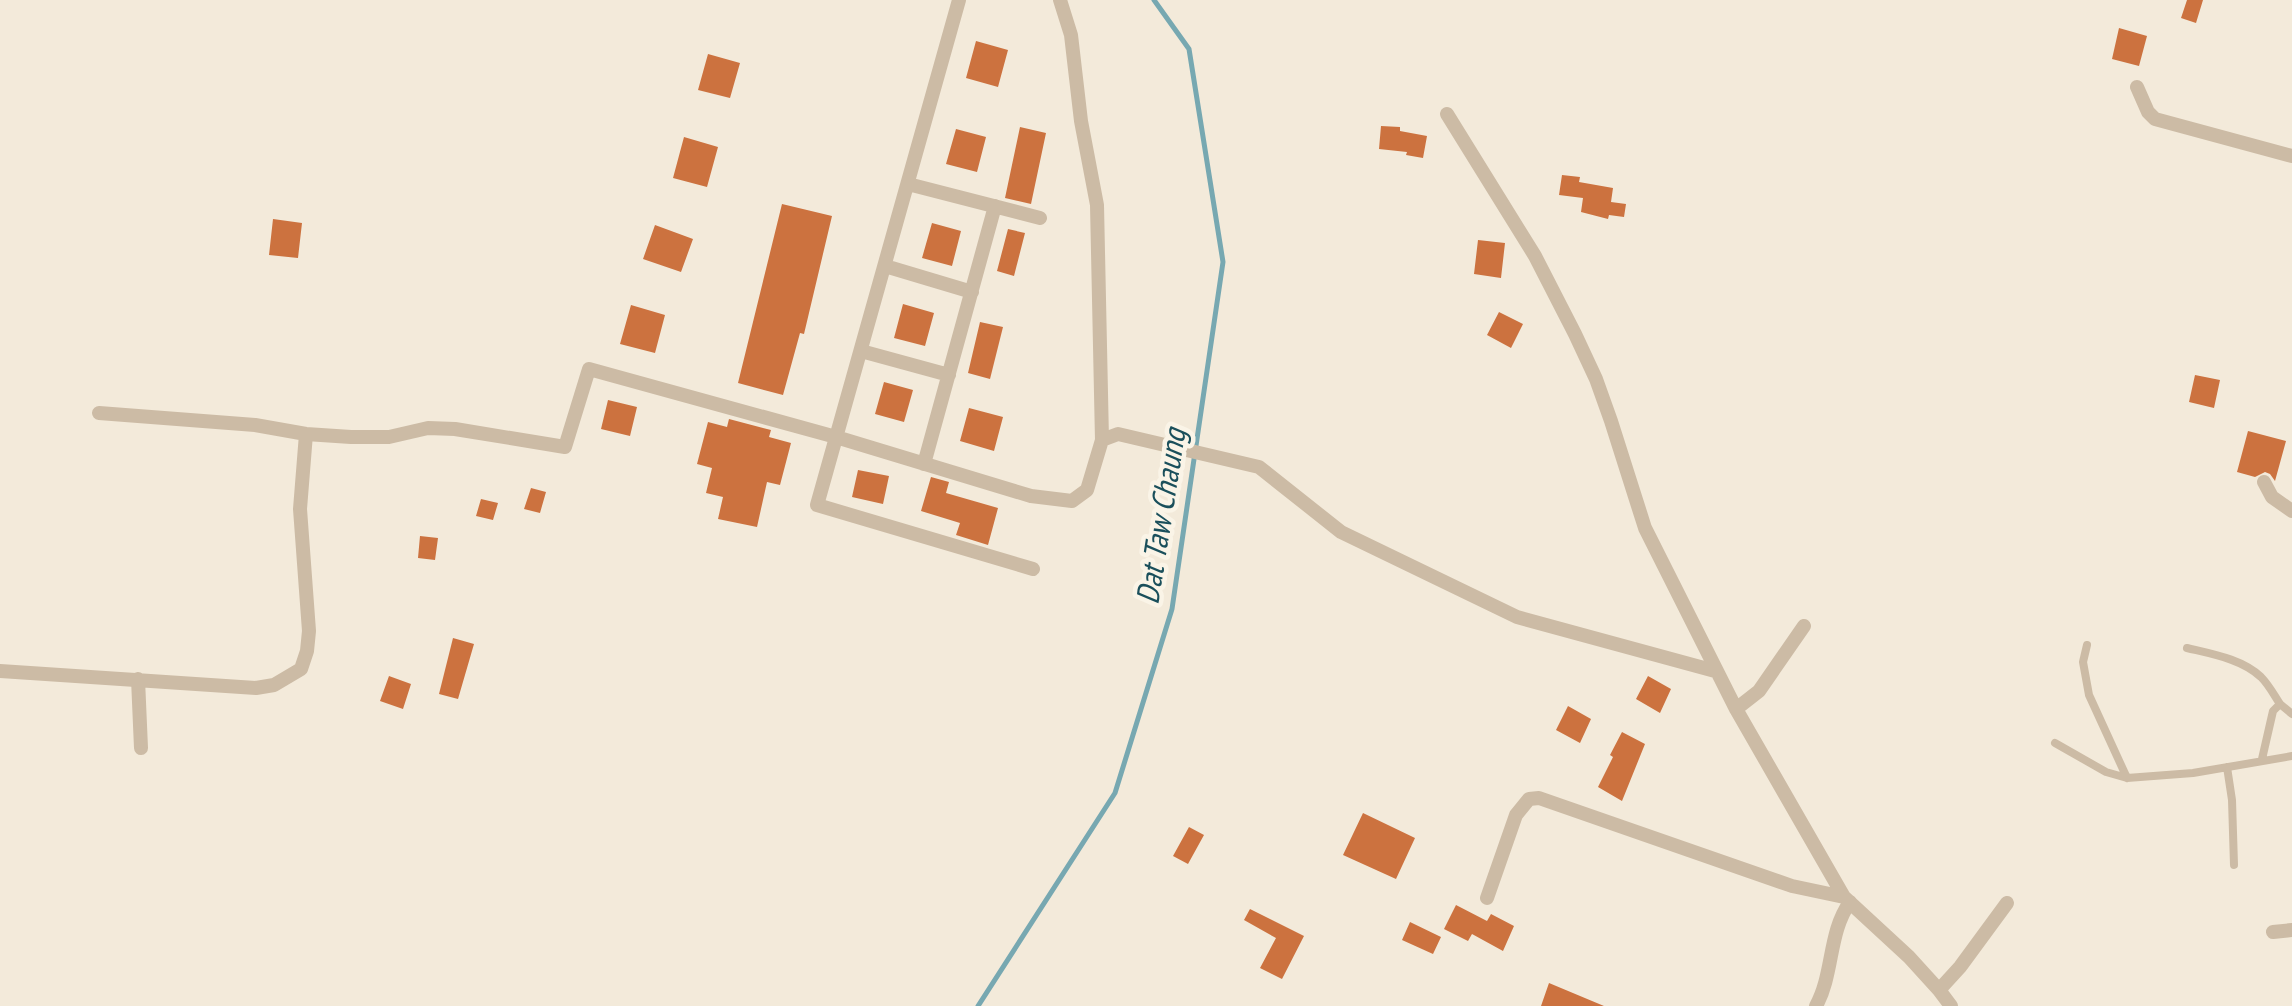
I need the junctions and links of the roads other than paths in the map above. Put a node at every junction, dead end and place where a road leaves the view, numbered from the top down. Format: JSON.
{"nodes":[{"id":1,"x":960,"y":0,"type":"edge"},
{"id":2,"x":1060,"y":0,"type":"edge"},
{"id":3,"x":2137,"y":87,"type":"dead end"},
{"id":4,"x":1447,"y":114,"type":"dead end"},
{"id":5,"x":2292,"y":156,"type":"edge"},
{"id":6,"x":908,"y":184,"type":"junction"},
{"id":7,"x":996,"y":206,"type":"junction"},
{"id":8,"x":1040,"y":218,"type":"dead end"},
{"id":9,"x":885,"y":266,"type":"junction"},
{"id":10,"x":972,"y":292,"type":"junction"},
{"id":11,"x":861,"y":351,"type":"junction"},
{"id":12,"x":949,"y":375,"type":"junction"},
{"id":13,"x":99,"y":412,"type":"dead end"},
{"id":14,"x":306,"y":434,"type":"junction"},
{"id":15,"x":836,"y":437,"type":"junction"},
{"id":16,"x":1102,"y":440,"type":"junction"},
{"id":17,"x":924,"y":464,"type":"junction"},
{"id":18,"x":2264,"y":482,"type":"dead end"},
{"id":19,"x":2292,"y":511,"type":"edge"},
{"id":20,"x":1033,"y":569,"type":"dead end"},
{"id":21,"x":1804,"y":626,"type":"dead end"},
{"id":22,"x":2087,"y":646,"type":"dead end"},
{"id":23,"x":2187,"y":648,"type":"dead end"},
{"id":24,"x":1715,"y":671,"type":"junction"},
{"id":25,"x":0,"y":672,"type":"edge"},
{"id":26,"x":138,"y":679,"type":"junction"},
{"id":27,"x":2280,"y":704,"type":"junction"},
{"id":28,"x":1736,"y":709,"type":"junction"},
{"id":29,"x":2292,"y":714,"type":"edge"},
{"id":30,"x":2054,"y":742,"type":"dead end"},
{"id":31,"x":141,"y":748,"type":"dead end"},
{"id":32,"x":2292,"y":756,"type":"edge"},
{"id":33,"x":2262,"y":760,"type":"junction"},
{"id":34,"x":2227,"y":768,"type":"junction"},
{"id":35,"x":2128,"y":778,"type":"junction"},
{"id":36,"x":2234,"y":865,"type":"dead end"},
{"id":37,"x":1487,"y":898,"type":"dead end"},
{"id":38,"x":1847,"y":900,"type":"junction"},
{"id":39,"x":2007,"y":903,"type":"dead end"},
{"id":40,"x":2292,"y":930,"type":"edge"},
{"id":41,"x":2273,"y":932,"type":"dead end"},
{"id":42,"x":1946,"y":1001,"type":"edge"},
{"id":43,"x":1816,"y":1006,"type":"edge"}],
"edges":[{"from":1,"to":6,"type":"street"},
{"from":2,"to":16,"type":"street"},
{"from":3,"to":5,"type":"street"},
{"from":4,"to":24,"type":"street"},
{"from":6,"to":7,"type":"street"},
{"from":6,"to":9,"type":"street"},
{"from":7,"to":8,"type":"street"},
{"from":7,"to":10,"type":"street"},
{"from":9,"to":10,"type":"street"},
{"from":9,"to":11,"type":"street"},
{"from":10,"to":12,"type":"street"},
{"from":11,"to":12,"type":"street"},
{"from":11,"to":15,"type":"street"},
{"from":12,"to":17,"type":"street"},
{"from":13,"to":14,"type":"street"},
{"from":14,"to":15,"type":"street"},
{"from":14,"to":26,"type":"street"},
{"from":15,"to":17,"type":"street"},
{"from":15,"to":20,"type":"street"},
{"from":16,"to":17,"type":"street"},
{"from":16,"to":24,"type":"street"},
{"from":18,"to":19,"type":"street"},
{"from":21,"to":28,"type":"street"},
{"from":22,"to":35,"type":"lane"},
{"from":23,"to":27,"type":"lane"},
{"from":24,"to":28,"type":"street"},
{"from":25,"to":26,"type":"street"},
{"from":26,"to":31,"type":"street"},
{"from":27,"to":29,"type":"lane"},
{"from":27,"to":33,"type":"lane"},
{"from":28,"to":38,"type":"street"},
{"from":30,"to":35,"type":"lane"},
{"from":32,"to":33,"type":"lane"},
{"from":33,"to":34,"type":"lane"},
{"from":34,"to":35,"type":"lane"},
{"from":34,"to":36,"type":"lane"},
{"from":37,"to":38,"type":"street"},
{"from":38,"to":42,"type":"street"},
{"from":38,"to":43,"type":"street"},
{"from":39,"to":42,"type":"street"},
{"from":40,"to":41,"type":"street"}]}
